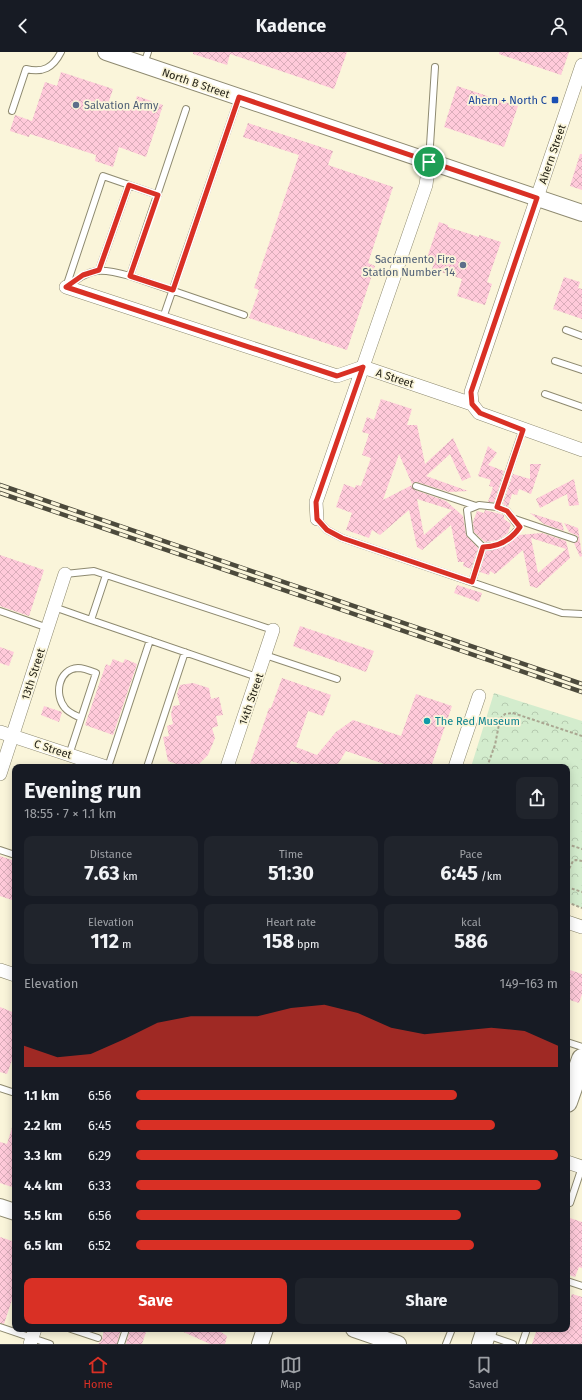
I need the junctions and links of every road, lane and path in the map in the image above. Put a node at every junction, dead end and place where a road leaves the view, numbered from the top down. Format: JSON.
{"nodes":[{"id":1,"x":61,"y":52,"type":"edge"},
{"id":2,"x":106,"y":52,"type":"edge"},
{"id":3,"x":146,"y":58,"type":"edge"},
{"id":4,"x":582,"y":65,"type":"edge"},
{"id":5,"x":435,"y":67,"type":"dead end"},
{"id":6,"x":239,"y":97,"type":"junction"},
{"id":7,"x":186,"y":109,"type":"dead end"},
{"id":8,"x":12,"y":111,"type":"dead end"},
{"id":9,"x":429,"y":162,"type":"junction"},
{"id":10,"x":129,"y":185,"type":"junction"},
{"id":11,"x":158,"y":195,"type":"junction"},
{"id":12,"x":537,"y":198,"type":"junction"},
{"id":13,"x":582,"y":213,"type":"edge"},
{"id":14,"x":99,"y":270,"type":"junction"},
{"id":15,"x":130,"y":276,"type":"junction"},
{"id":16,"x":66,"y":287,"type":"junction"},
{"id":17,"x":173,"y":290,"type":"junction"},
{"id":18,"x":244,"y":315,"type":"dead end"},
{"id":19,"x":163,"y":318,"type":"junction"},
{"id":20,"x":566,"y":330,"type":"dead end"},
{"id":21,"x":582,"y":336,"type":"edge"},
{"id":22,"x":555,"y":361,"type":"dead end"},
{"id":23,"x":363,"y":367,"type":"junction"},
{"id":24,"x":582,"y":370,"type":"edge"},
{"id":25,"x":545,"y":394,"type":"dead end"},
{"id":26,"x":472,"y":404,"type":"junction"},
{"id":27,"x":582,"y":407,"type":"edge"},
{"id":28,"x":523,"y":430,"type":"junction"},
{"id":29,"x":582,"y":450,"type":"edge"},
{"id":30,"x":416,"y":486,"type":"dead end"},
{"id":31,"x":476,"y":506,"type":"junction"},
{"id":32,"x":497,"y":507,"type":"junction"},
{"id":33,"x":317,"y":519,"type":"joint"},
{"id":34,"x":514,"y":519,"type":"junction"},
{"id":35,"x":574,"y":539,"type":"dead end"},
{"id":36,"x":483,"y":547,"type":"junction"},
{"id":37,"x":65,"y":574,"type":"joint"},
{"id":38,"x":106,"y":575,"type":"junction"},
{"id":39,"x":472,"y":582,"type":"junction"},
{"id":40,"x":54,"y":607,"type":"junction"},
{"id":41,"x":0,"y":611,"type":"edge"},
{"id":42,"x":582,"y":614,"type":"edge"},
{"id":43,"x":92,"y":620,"type":"junction"},
{"id":44,"x":48,"y":628,"type":"junction"},
{"id":45,"x":273,"y":630,"type":"joint"},
{"id":46,"x":150,"y":640,"type":"junction"},
{"id":47,"x":185,"y":652,"type":"junction"},
{"id":48,"x":265,"y":655,"type":"junction"},
{"id":49,"x":258,"y":677,"type":"junction"},
{"id":50,"x":337,"y":679,"type":"dead end"},
{"id":51,"x":479,"y":696,"type":"dead end"},
{"id":52,"x":81,"y":718,"type":"junction"},
{"id":53,"x":6,"y":734,"type":"edge"},
{"id":54,"x":582,"y":736,"type":"edge"},
{"id":55,"x":69,"y":755,"type":"junction"},
{"id":56,"x":98,"y":764,"type":"edge"},
{"id":57,"x":108,"y":764,"type":"edge"},
{"id":58,"x":148,"y":764,"type":"edge"},
{"id":59,"x":228,"y":764,"type":"edge"},
{"id":60,"x":456,"y":764,"type":"edge"},
{"id":61,"x":488,"y":764,"type":"edge"},
{"id":62,"x":0,"y":774,"type":"edge"},
{"id":63,"x":570,"y":845,"type":"edge"},
{"id":64,"x":582,"y":849,"type":"edge"},
{"id":65,"x":0,"y":850,"type":"edge"},
{"id":66,"x":12,"y":854,"type":"edge"},
{"id":67,"x":582,"y":861,"type":"edge"},
{"id":68,"x":570,"y":867,"type":"edge"},
{"id":69,"x":570,"y":888,"type":"edge"},
{"id":70,"x":582,"y":892,"type":"edge"},
{"id":71,"x":570,"y":903,"type":"edge"},
{"id":72,"x":582,"y":908,"type":"edge"},
{"id":73,"x":570,"y":923,"type":"edge"},
{"id":74,"x":582,"y":927,"type":"edge"},
{"id":75,"x":0,"y":970,"type":"edge"},
{"id":76,"x":12,"y":974,"type":"edge"},
{"id":77,"x":570,"y":1043,"type":"edge"},
{"id":78,"x":582,"y":1047,"type":"edge"},
{"id":79,"x":582,"y":1059,"type":"edge"},
{"id":80,"x":0,"y":1088,"type":"edge"},
{"id":81,"x":12,"y":1092,"type":"edge"},
{"id":82,"x":570,"y":1093,"type":"edge"},
{"id":83,"x":570,"y":1163,"type":"edge"},
{"id":84,"x":582,"y":1167,"type":"edge"},
{"id":85,"x":570,"y":1203,"type":"dead end"},
{"id":86,"x":0,"y":1207,"type":"edge"},
{"id":87,"x":12,"y":1211,"type":"edge"},
{"id":88,"x":570,"y":1282,"type":"edge"},
{"id":89,"x":582,"y":1286,"type":"edge"},
{"id":90,"x":0,"y":1327,"type":"edge"},
{"id":91,"x":12,"y":1331,"type":"edge"},
{"id":92,"x":16,"y":1332,"type":"edge"},
{"id":93,"x":80,"y":1332,"type":"edge"},
{"id":94,"x":125,"y":1332,"type":"edge"},
{"id":95,"x":264,"y":1332,"type":"edge"},
{"id":96,"x":363,"y":1332,"type":"edge"},
{"id":97,"x":451,"y":1332,"type":"edge"},
{"id":98,"x":526,"y":1332,"type":"edge"},
{"id":99,"x":485,"y":1336,"type":"edge"},
{"id":100,"x":33,"y":1337,"type":"edge"},
{"id":101,"x":98,"y":1338,"type":"dead end"},
{"id":102,"x":50,"y":1344,"type":"edge"},
{"id":103,"x":121,"y":1344,"type":"edge"},
{"id":104,"x":260,"y":1344,"type":"edge"},
{"id":105,"x":398,"y":1344,"type":"edge"},
{"id":106,"x":446,"y":1344,"type":"edge"},
{"id":107,"x":513,"y":1344,"type":"edge"},
{"id":108,"x":522,"y":1344,"type":"edge"}],
"edges":[{"from":1,"to":8,"type":"lane"},
{"from":2,"to":3,"type":"street","name":"North B Street"},
{"from":3,"to":6,"type":"street","name":"North B Street"},
{"from":4,"to":12,"type":"street","name":"Ahern Street"},
{"from":5,"to":9,"type":"lane"},
{"from":6,"to":9,"type":"street","name":"North B Street"},
{"from":6,"to":17,"type":"lane"},
{"from":7,"to":11,"type":"lane"},
{"from":9,"to":12,"type":"street","name":"North B Street"},
{"from":9,"to":23,"type":"street"},
{"from":10,"to":11,"type":"lane"},
{"from":10,"to":14,"type":"lane"},
{"from":10,"to":16,"type":"lane"},
{"from":11,"to":15,"type":"lane"},
{"from":12,"to":13,"type":"street","name":"North B Street"},
{"from":12,"to":26,"type":"street","name":"Ahern Street"},
{"from":14,"to":15,"type":"lane"},
{"from":14,"to":16,"type":"lane"},
{"from":15,"to":17,"type":"lane"},
{"from":16,"to":19,"type":"street","name":"A Street"},
{"from":17,"to":18,"type":"lane"},
{"from":17,"to":19,"type":"lane"},
{"from":19,"to":23,"type":"street","name":"A Street"},
{"from":20,"to":21,"type":"lane"},
{"from":22,"to":24,"type":"lane"},
{"from":23,"to":26,"type":"street","name":"A Street"},
{"from":23,"to":33,"type":"street"},
{"from":25,"to":27,"type":"lane"},
{"from":26,"to":28,"type":"street","name":"A Street"},
{"from":28,"to":29,"type":"street","name":"A Street"},
{"from":28,"to":32,"type":"lane"},
{"from":30,"to":31,"type":"lane"},
{"from":31,"to":32,"type":"lane"},
{"from":31,"to":36,"type":"lane"},
{"from":32,"to":34,"type":"lane"},
{"from":33,"to":39,"type":"lane"},
{"from":34,"to":35,"type":"lane"},
{"from":34,"to":36,"type":"lane"},
{"from":36,"to":39,"type":"lane"},
{"from":37,"to":38,"type":"lane"},
{"from":37,"to":40,"type":"street","name":"13th Street"},
{"from":38,"to":43,"type":"lane"},
{"from":38,"to":45,"type":"lane"},
{"from":39,"to":42,"type":"lane"},
{"from":40,"to":43,"type":"lane"},
{"from":40,"to":44,"type":"street","name":"13th Street"},
{"from":41,"to":44,"type":"lane"},
{"from":43,"to":46,"type":"lane"},
{"from":44,"to":53,"type":"street","name":"13th Street"},
{"from":45,"to":48,"type":"street","name":"14th Street"},
{"from":46,"to":47,"type":"lane"},
{"from":46,"to":57,"type":"lane"},
{"from":47,"to":49,"type":"lane"},
{"from":47,"to":58,"type":"lane"},
{"from":48,"to":49,"type":"street","name":"14th Street"},
{"from":48,"to":50,"type":"lane"},
{"from":49,"to":59,"type":"street","name":"14th Street"},
{"from":51,"to":60,"type":"street"},
{"from":52,"to":52,"type":"lane"},
{"from":52,"to":55,"type":"lane"},
{"from":53,"to":55,"type":"street","name":"C Street"},
{"from":53,"to":62,"type":"street","name":"13th Street"},
{"from":54,"to":61,"type":"path"},
{"from":55,"to":56,"type":"street","name":"C Street"},
{"from":63,"to":64,"type":"path"},
{"from":65,"to":66,"type":"lane"},
{"from":67,"to":68,"type":"path"},
{"from":69,"to":70,"type":"path"},
{"from":71,"to":72,"type":"path"},
{"from":73,"to":74,"type":"street"},
{"from":75,"to":76,"type":"street"},
{"from":77,"to":78,"type":"lane"},
{"from":79,"to":82,"type":"main road"},
{"from":80,"to":81,"type":"lane"},
{"from":83,"to":84,"type":"street"},
{"from":84,"to":85,"type":"lane"},
{"from":86,"to":87,"type":"street"},
{"from":88,"to":89,"type":"lane"},
{"from":90,"to":91,"type":"lane"},
{"from":92,"to":100,"type":"lane"},
{"from":93,"to":101,"type":"lane"},
{"from":94,"to":103,"type":"lane"},
{"from":95,"to":104,"type":"street"},
{"from":96,"to":105,"type":"street"},
{"from":97,"to":106,"type":"lane"},
{"from":98,"to":108,"type":"lane"},
{"from":99,"to":107,"type":"lane"},
{"from":100,"to":102,"type":"lane"}]}
